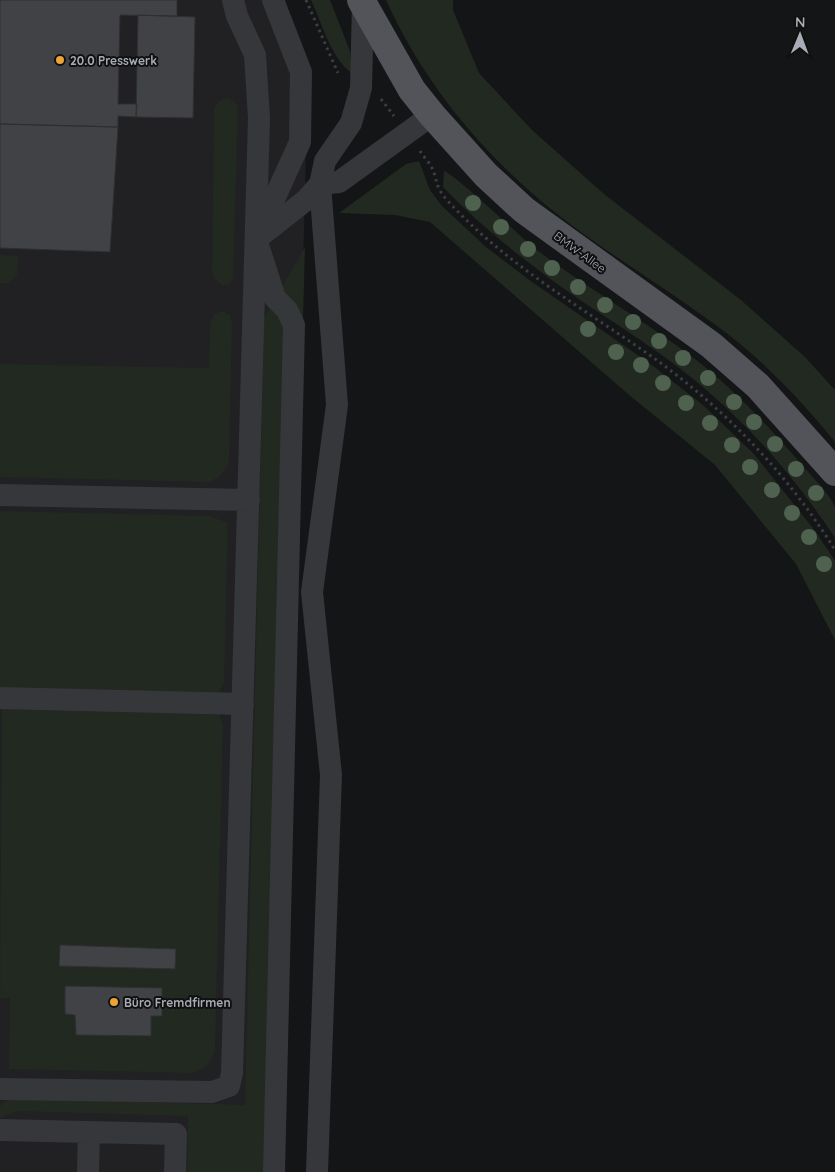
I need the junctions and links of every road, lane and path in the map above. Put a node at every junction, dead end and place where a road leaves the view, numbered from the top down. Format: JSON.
{"nodes":[{"id":1,"x":234,"y":0,"type":"edge"},
{"id":2,"x":273,"y":0,"type":"edge"},
{"id":3,"x":306,"y":0,"type":"edge"},
{"id":4,"x":362,"y":2,"type":"edge"},
{"id":5,"x":361,"y":88,"type":"junction"},
{"id":6,"x":432,"y":115,"type":"junction"},
{"id":7,"x":407,"y":135,"type":"junction"},
{"id":8,"x":320,"y":184,"type":"junction"},
{"id":9,"x":256,"y":239,"type":"junction"},
{"id":10,"x":835,"y":472,"type":"edge"},
{"id":11,"x":0,"y":495,"type":"edge"},
{"id":12,"x":249,"y":500,"type":"junction"},
{"id":13,"x":835,"y":550,"type":"edge"},
{"id":14,"x":0,"y":698,"type":"edge"},
{"id":15,"x":243,"y":704,"type":"junction"},
{"id":16,"x":0,"y":1089,"type":"edge"},
{"id":17,"x":0,"y":1130,"type":"edge"},
{"id":18,"x":89,"y":1132,"type":"junction"},
{"id":19,"x":88,"y":1172,"type":"edge"},
{"id":20,"x":176,"y":1172,"type":"edge"},
{"id":21,"x":274,"y":1172,"type":"edge"},
{"id":22,"x":317,"y":1172,"type":"edge"}],
"edges":[{"from":1,"to":9,"type":"lane"},
{"from":2,"to":9,"type":"lane"},
{"from":3,"to":5,"type":"path"},
{"from":4,"to":5,"type":"lane"},
{"from":4,"to":6,"type":"main road","name":"BMW-Allee"},
{"from":5,"to":7,"type":"path"},
{"from":5,"to":8,"type":"lane"},
{"from":6,"to":7,"type":"lane"},
{"from":6,"to":10,"type":"main road","name":"BMW-Allee"},
{"from":7,"to":8,"type":"lane"},
{"from":7,"to":13,"type":"path"},
{"from":8,"to":9,"type":"lane"},
{"from":8,"to":22,"type":"lane"},
{"from":9,"to":12,"type":"lane"},
{"from":9,"to":21,"type":"lane"},
{"from":11,"to":12,"type":"lane"},
{"from":12,"to":15,"type":"lane"},
{"from":14,"to":15,"type":"lane"},
{"from":15,"to":16,"type":"lane"},
{"from":17,"to":18,"type":"lane"},
{"from":18,"to":19,"type":"lane"},
{"from":18,"to":20,"type":"lane"}]}
